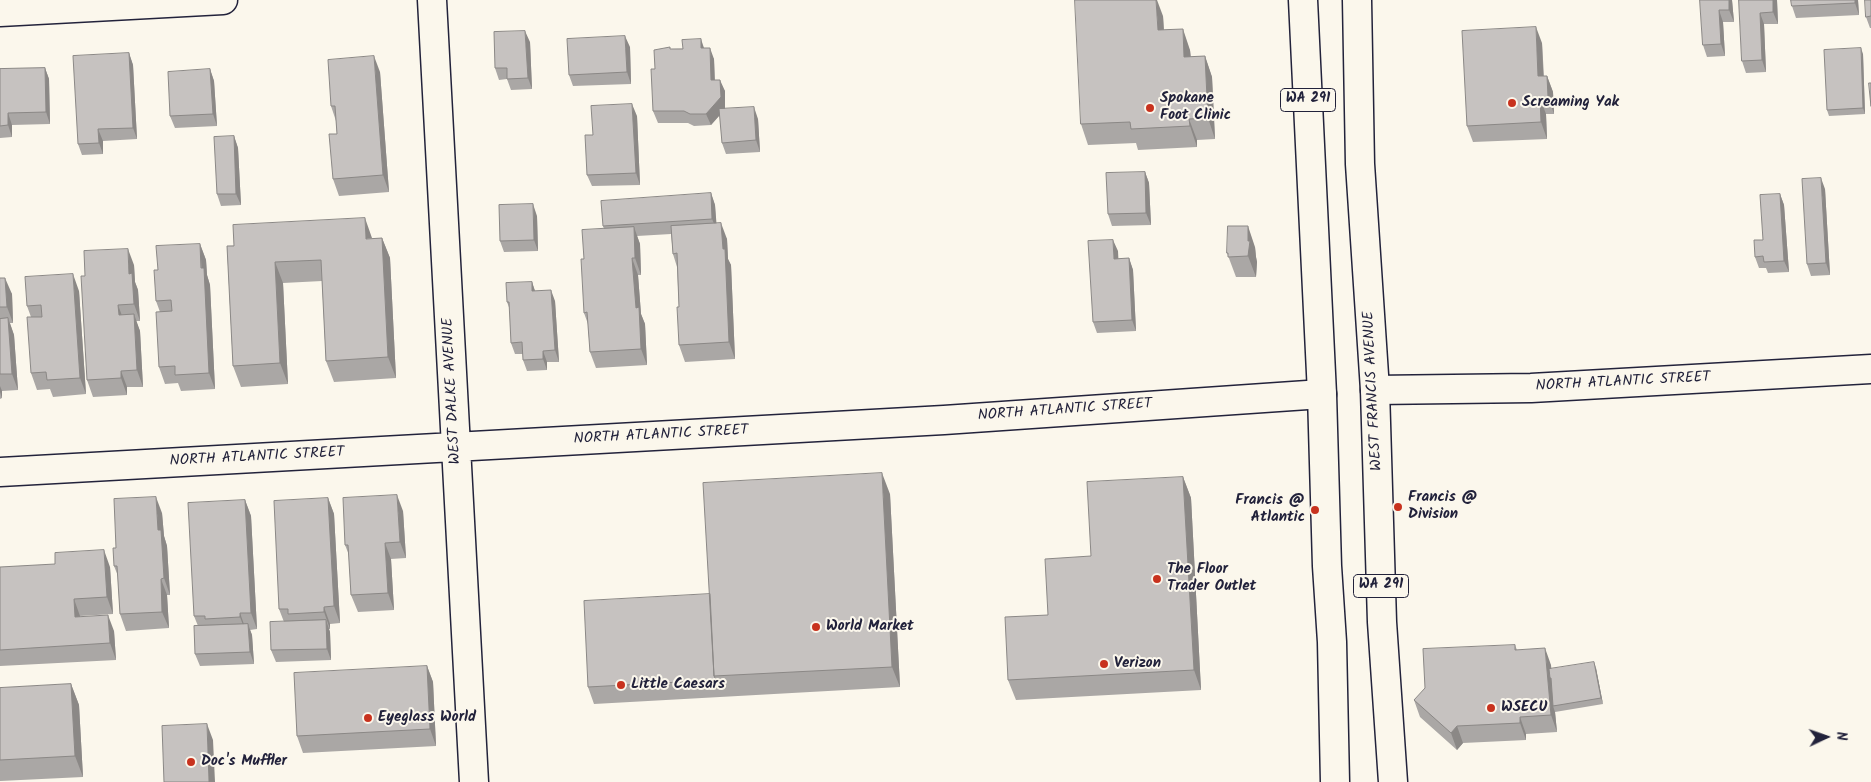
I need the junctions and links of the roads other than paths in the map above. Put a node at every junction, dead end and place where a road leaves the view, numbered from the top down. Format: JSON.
{"nodes":[{"id":1,"x":222,"y":0,"type":"edge"},
{"id":2,"x":432,"y":0,"type":"edge"},
{"id":3,"x":1303,"y":0,"type":"edge"},
{"id":4,"x":1357,"y":0,"type":"edge"},
{"id":5,"x":0,"y":12,"type":"edge"},
{"id":6,"x":1871,"y":369,"type":"edge"},
{"id":7,"x":1375,"y":390,"type":"junction"},
{"id":8,"x":1322,"y":394,"type":"junction"},
{"id":9,"x":456,"y":447,"type":"junction"},
{"id":10,"x":0,"y":472,"type":"edge"},
{"id":11,"x":474,"y":782,"type":"edge"},
{"id":12,"x":1335,"y":782,"type":"edge"},
{"id":13,"x":1393,"y":782,"type":"edge"}],
"edges":[{"from":1,"to":5,"type":"street"},
{"from":2,"to":9,"type":"street","name":"WEST DALKE AVENUE"},
{"from":3,"to":8,"type":"street","number":"WA 291"},
{"from":4,"to":7,"type":"street","name":"WEST FRANCIS AVENUE","number":"WA 291"},
{"from":6,"to":7,"type":"street","name":"NORTH ATLANTIC STREET"},
{"from":7,"to":13,"type":"street","name":"WEST FRANCIS AVENUE","number":"WA 291"},
{"from":8,"to":9,"type":"street","name":"NORTH ATLANTIC STREET"},
{"from":8,"to":12,"type":"street","number":"WA 291"},
{"from":9,"to":10,"type":"street","name":"NORTH ATLANTIC STREET"},
{"from":9,"to":11,"type":"street","name":"WEST DALKE AVENUE"}]}
